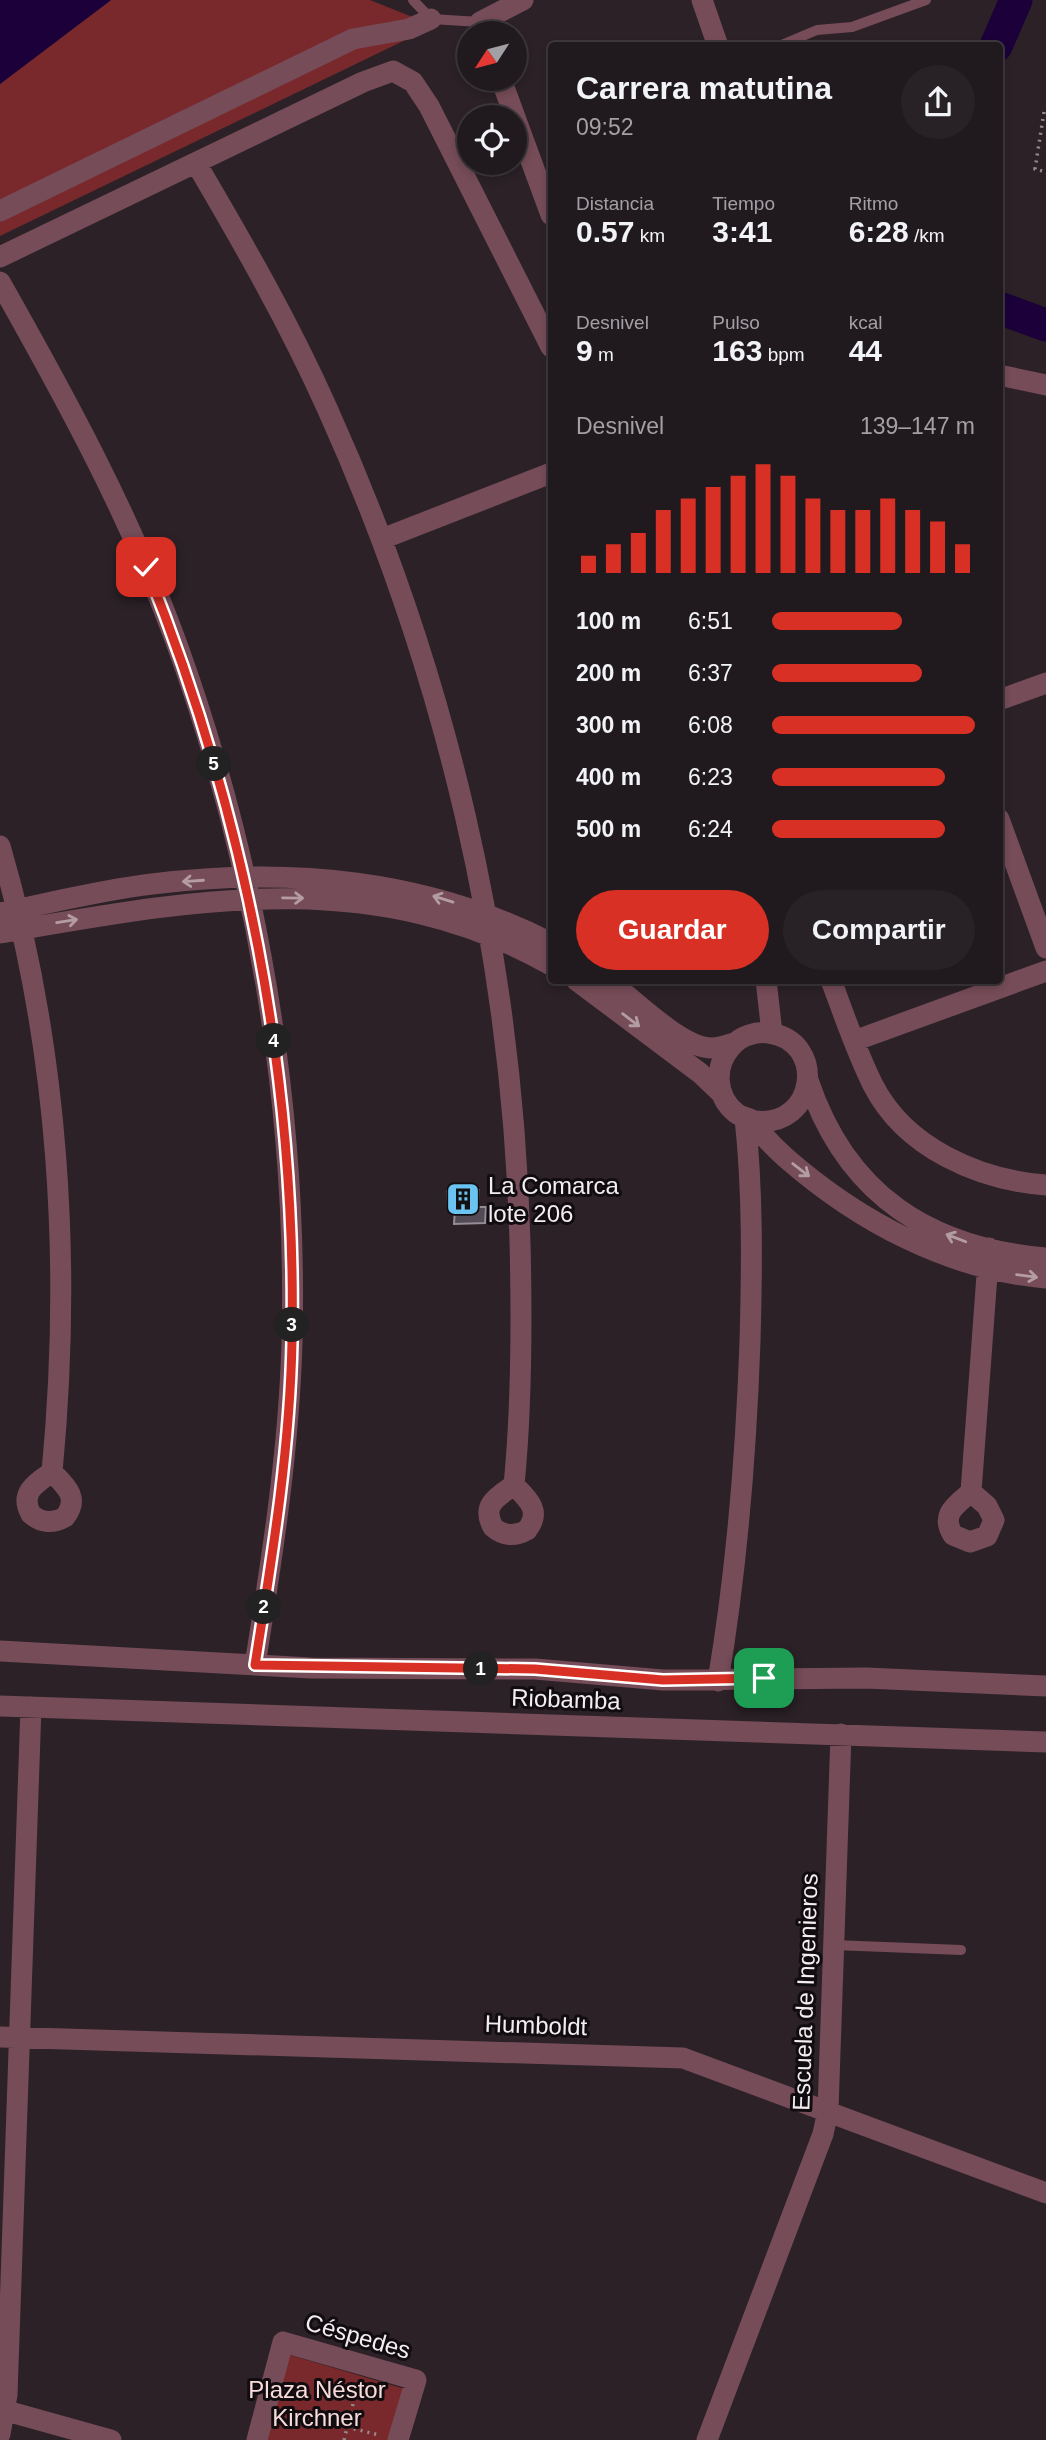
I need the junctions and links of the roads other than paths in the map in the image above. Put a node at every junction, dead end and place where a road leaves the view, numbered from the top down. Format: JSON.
{"nodes":[{"id":1,"x":413,"y":0,"type":"edge"},
{"id":2,"x":523,"y":0,"type":"edge"},
{"id":3,"x":702,"y":0,"type":"edge"},
{"id":4,"x":926,"y":0,"type":"edge"},
{"id":5,"x":431,"y":19,"type":"junction"},
{"id":6,"x":492,"y":21,"type":"edge"},
{"id":7,"x":457,"y":23,"type":"edge"},
{"id":8,"x":717,"y":42,"type":"edge"},
{"id":9,"x":788,"y":42,"type":"edge"},
{"id":10,"x":505,"y":91,"type":"edge"},
{"id":11,"x":196,"y":163,"type":"junction"},
{"id":12,"x":548,"y":207,"type":"edge"},
{"id":13,"x":0,"y":211,"type":"edge"},
{"id":14,"x":0,"y":257,"type":"edge"},
{"id":15,"x":0,"y":282,"type":"edge"},
{"id":16,"x":548,"y":341,"type":"edge"},
{"id":17,"x":1003,"y":376,"type":"edge"},
{"id":18,"x":1046,"y":385,"type":"edge"},
{"id":19,"x":548,"y":474,"type":"edge"},
{"id":20,"x":382,"y":540,"type":"junction"},
{"id":21,"x":1046,"y":683,"type":"edge"},
{"id":22,"x":1003,"y":699,"type":"edge"},
{"id":23,"x":1003,"y":830,"type":"edge"},
{"id":24,"x":0,"y":846,"type":"edge"},
{"id":25,"x":245,"y":888,"type":"junction"},
{"id":26,"x":486,"y":912,"type":"junction"},
{"id":27,"x":14,"y":917,"type":"edge"},
{"id":28,"x":0,"y":933,"type":"edge"},
{"id":29,"x":491,"y":935,"type":"junction"},
{"id":30,"x":548,"y":942,"type":"edge"},
{"id":31,"x":1046,"y":948,"type":"edge"},
{"id":32,"x":548,"y":964,"type":"edge"},
{"id":33,"x":1046,"y":971,"type":"edge"},
{"id":34,"x":581,"y":984,"type":"edge"},
{"id":35,"x":612,"y":984,"type":"edge"},
{"id":36,"x":766,"y":984,"type":"edge"},
{"id":37,"x":833,"y":984,"type":"edge"},
{"id":38,"x":772,"y":1034,"type":"junction"},
{"id":39,"x":854,"y":1041,"type":"junction"},
{"id":40,"x":734,"y":1043,"type":"junction"},
{"id":41,"x":808,"y":1080,"type":"junction"},
{"id":42,"x":722,"y":1094,"type":"junction"},
{"id":43,"x":750,"y":1120,"type":"junction"},
{"id":44,"x":1046,"y":1185,"type":"edge"},
{"id":45,"x":989,"y":1248,"type":"junction"},
{"id":46,"x":1046,"y":1258,"type":"edge"},
{"id":47,"x":987,"y":1269,"type":"junction"},
{"id":48,"x":1046,"y":1278,"type":"edge"},
{"id":49,"x":52,"y":1472,"type":"dead end"},
{"id":50,"x":514,"y":1485,"type":"dead end"},
{"id":51,"x":971,"y":1492,"type":"dead end"},
{"id":52,"x":0,"y":1651,"type":"edge"},
{"id":53,"x":255,"y":1665,"type":"junction"},
{"id":54,"x":718,"y":1681,"type":"junction"},
{"id":55,"x":1046,"y":1686,"type":"edge"},
{"id":56,"x":0,"y":1706,"type":"edge"},
{"id":57,"x":31,"y":1707,"type":"junction"},
{"id":58,"x":841,"y":1734,"type":"junction"},
{"id":59,"x":1046,"y":1742,"type":"edge"},
{"id":60,"x":834,"y":1945,"type":"junction"},
{"id":61,"x":961,"y":1950,"type":"dead end"},
{"id":62,"x":9,"y":2037,"type":"edge"},
{"id":63,"x":828,"y":2110,"type":"junction"},
{"id":64,"x":1046,"y":2193,"type":"edge"},
{"id":65,"x":3,"y":2410,"type":"edge"},
{"id":66,"x":0,"y":2434,"type":"edge"},
{"id":67,"x":392,"y":2438,"type":"edge"},
{"id":68,"x":111,"y":2440,"type":"edge"},
{"id":69,"x":257,"y":2440,"type":"edge"},
{"id":70,"x":707,"y":2440,"type":"edge"}],
"edges":[{"from":1,"to":5,"type":"lane"},
{"from":2,"to":6,"type":"street"},
{"from":3,"to":8,"type":"street"},
{"from":4,"to":9,"type":"lane"},
{"from":5,"to":7,"type":"lane"},
{"from":5,"to":13,"type":"street"},
{"from":10,"to":12,"type":"street"},
{"from":11,"to":14,"type":"street"},
{"from":11,"to":16,"type":"street"},
{"from":11,"to":20,"type":"street"},
{"from":15,"to":25,"type":"street"},
{"from":17,"to":18,"type":"street"},
{"from":19,"to":20,"type":"street"},
{"from":20,"to":26,"type":"street"},
{"from":21,"to":22,"type":"street"},
{"from":23,"to":31,"type":"street"},
{"from":24,"to":27,"type":"street"},
{"from":26,"to":25,"type":"street","one_way":true},
{"from":25,"to":27,"type":"street"},
{"from":25,"to":29,"type":"street","one_way":true},
{"from":25,"to":53,"type":"street"},
{"from":26,"to":29,"type":"street"},
{"from":26,"to":30,"type":"street"},
{"from":27,"to":28,"type":"street"},
{"from":27,"to":49,"type":"street"},
{"from":29,"to":32,"type":"street"},
{"from":29,"to":50,"type":"street"},
{"from":33,"to":39,"type":"street"},
{"from":34,"to":42,"type":"street","one_way":true},
{"from":35,"to":40,"type":"street"},
{"from":36,"to":38,"type":"street"},
{"from":37,"to":39,"type":"street"},
{"from":38,"to":40,"type":"street"},
{"from":38,"to":41,"type":"street"},
{"from":39,"to":44,"type":"street"},
{"from":40,"to":42,"type":"street"},
{"from":41,"to":43,"type":"street"},
{"from":45,"to":41,"type":"street","one_way":true},
{"from":42,"to":43,"type":"street"},
{"from":43,"to":47,"type":"street","one_way":true},
{"from":43,"to":54,"type":"street"},
{"from":45,"to":46,"type":"street"},
{"from":45,"to":47,"type":"street"},
{"from":47,"to":48,"type":"street","one_way":true},
{"from":47,"to":51,"type":"street"},
{"from":52,"to":53,"type":"street"},
{"from":53,"to":54,"type":"street"},
{"from":54,"to":55,"type":"street"},
{"from":56,"to":57,"type":"street","name":"Riobamba"},
{"from":57,"to":58,"type":"street","name":"Riobamba"},
{"from":57,"to":62,"type":"street"},
{"from":58,"to":59,"type":"street","name":"Riobamba"},
{"from":58,"to":60,"type":"street","name":"Escuela de Ingenieros"},
{"from":60,"to":61,"type":"lane"},
{"from":60,"to":63,"type":"street","name":"Escuela de Ingenieros"},
{"from":62,"to":63,"type":"street","name":"Humboldt"},
{"from":62,"to":65,"type":"street"},
{"from":63,"to":64,"type":"street","name":"Humboldt"},
{"from":63,"to":70,"type":"street","name":"Escuela de Ingenieros"},
{"from":65,"to":66,"type":"street"},
{"from":65,"to":68,"type":"street"},
{"from":67,"to":69,"type":"street","name":"Céspedes"}]}
